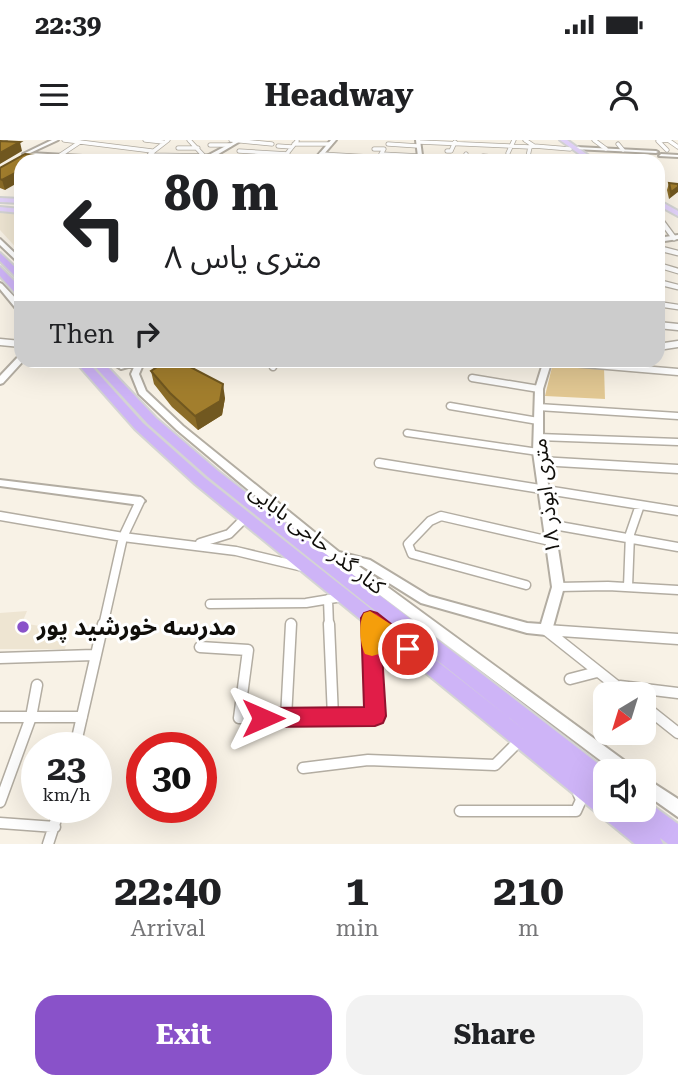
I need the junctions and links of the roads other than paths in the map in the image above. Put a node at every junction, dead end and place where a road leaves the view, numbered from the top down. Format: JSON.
{"nodes":[{"id":1,"x":56,"y":140,"type":"edge"},
{"id":2,"x":64,"y":140,"type":"edge"},
{"id":3,"x":137,"y":140,"type":"edge"},
{"id":4,"x":145,"y":140,"type":"edge"},
{"id":5,"x":189,"y":140,"type":"edge"},
{"id":6,"x":239,"y":140,"type":"edge"},
{"id":7,"x":514,"y":140,"type":"edge"},
{"id":8,"x":525,"y":140,"type":"edge"},
{"id":9,"x":556,"y":140,"type":"edge"},
{"id":10,"x":563,"y":140,"type":"edge"},
{"id":11,"x":594,"y":140,"type":"edge"},
{"id":12,"x":166,"y":141,"type":"edge"},
{"id":13,"x":80,"y":142,"type":"junction"},
{"id":14,"x":332,"y":142,"type":"edge"},
{"id":15,"x":455,"y":142,"type":"junction"},
{"id":16,"x":468,"y":142,"type":"junction"},
{"id":17,"x":482,"y":142,"type":"edge"},
{"id":18,"x":230,"y":143,"type":"edge"},
{"id":19,"x":419,"y":143,"type":"edge"},
{"id":20,"x":272,"y":144,"type":"dead end"},
{"id":21,"x":294,"y":144,"type":"edge"},
{"id":22,"x":388,"y":144,"type":"dead end"},
{"id":23,"x":489,"y":144,"type":"junction"},
{"id":24,"x":618,"y":144,"type":"dead end"},
{"id":25,"x":210,"y":145,"type":"dead end"},
{"id":26,"x":246,"y":145,"type":"dead end"},
{"id":27,"x":531,"y":145,"type":"junction"},
{"id":28,"x":278,"y":146,"type":"dead end"},
{"id":29,"x":512,"y":146,"type":"junction"},
{"id":30,"x":678,"y":147,"type":"edge"},
{"id":31,"x":128,"y":148,"type":"junction"},
{"id":32,"x":178,"y":148,"type":"dead end"},
{"id":33,"x":198,"y":148,"type":"junction"},
{"id":34,"x":573,"y":148,"type":"junction"},
{"id":35,"x":374,"y":149,"type":"dead end"},
{"id":36,"x":607,"y":149,"type":"junction"},
{"id":37,"x":623,"y":150,"type":"junction"},
{"id":38,"x":667,"y":150,"type":"junction"},
{"id":39,"x":184,"y":151,"type":"dead end"},
{"id":40,"x":341,"y":151,"type":"dead end"},
{"id":41,"x":447,"y":151,"type":"dead end"},
{"id":42,"x":357,"y":152,"type":"junction"},
{"id":43,"x":487,"y":152,"type":"dead end"},
{"id":44,"x":508,"y":153,"type":"dead end"},
{"id":45,"x":658,"y":153,"type":"junction"},
{"id":46,"x":26,"y":154,"type":"edge"},
{"id":47,"x":62,"y":154,"type":"edge"},
{"id":48,"x":144,"y":154,"type":"edge"},
{"id":49,"x":152,"y":154,"type":"edge"},
{"id":50,"x":155,"y":154,"type":"edge"},
{"id":51,"x":202,"y":154,"type":"edge"},
{"id":52,"x":215,"y":154,"type":"edge"},
{"id":53,"x":259,"y":154,"type":"edge"},
{"id":54,"x":344,"y":154,"type":"edge"},
{"id":55,"x":367,"y":154,"type":"edge"},
{"id":56,"x":381,"y":154,"type":"edge"},
{"id":57,"x":466,"y":154,"type":"edge"},
{"id":58,"x":529,"y":154,"type":"edge"},
{"id":59,"x":577,"y":154,"type":"edge"},
{"id":60,"x":582,"y":154,"type":"edge"},
{"id":61,"x":677,"y":155,"type":"edge"},
{"id":62,"x":665,"y":224,"type":"edge"},
{"id":63,"x":677,"y":239,"type":"edge"},
{"id":64,"x":0,"y":241,"type":"edge"},
{"id":65,"x":0,"y":256,"type":"edge"},
{"id":66,"x":14,"y":256,"type":"edge"},
{"id":67,"x":0,"y":270,"type":"edge"},
{"id":68,"x":14,"y":271,"type":"edge"},
{"id":69,"x":0,"y":285,"type":"edge"},
{"id":70,"x":14,"y":286,"type":"edge"},
{"id":71,"x":14,"y":301,"type":"edge"},
{"id":72,"x":14,"y":366,"type":"edge"},
{"id":73,"x":86,"y":368,"type":"edge"},
{"id":74,"x":102,"y":368,"type":"edge"},
{"id":75,"x":138,"y":368,"type":"edge"},
{"id":76,"x":545,"y":368,"type":"edge"},
{"id":77,"x":638,"y":368,"type":"edge"},
{"id":78,"x":678,"y":372,"type":"edge"},
{"id":79,"x":472,"y":378,"type":"dead end"},
{"id":80,"x":0,"y":381,"type":"edge"},
{"id":81,"x":539,"y":389,"type":"junction"},
{"id":82,"x":450,"y":406,"type":"dead end"},
{"id":83,"x":538,"y":407,"type":"junction"},
{"id":84,"x":678,"y":416,"type":"edge"},
{"id":85,"x":538,"y":421,"type":"junction"},
{"id":86,"x":180,"y":428,"type":"junction"},
{"id":87,"x":407,"y":433,"type":"dead end"},
{"id":88,"x":538,"y":437,"type":"junction"},
{"id":89,"x":678,"y":442,"type":"edge"},
{"id":90,"x":186,"y":451,"type":"junction"},
{"id":91,"x":539,"y":457,"type":"junction"},
{"id":92,"x":379,"y":463,"type":"dead end"},
{"id":93,"x":678,"y":468,"type":"edge"},
{"id":94,"x":0,"y":483,"type":"edge"},
{"id":95,"x":544,"y":489,"type":"junction"},
{"id":96,"x":140,"y":501,"type":"joint"},
{"id":97,"x":640,"y":505,"type":"junction"},
{"id":98,"x":678,"y":511,"type":"edge"},
{"id":99,"x":0,"y":516,"type":"edge"},
{"id":100,"x":245,"y":518,"type":"junction"},
{"id":101,"x":548,"y":524,"type":"junction"},
{"id":102,"x":123,"y":537,"type":"junction"},
{"id":103,"x":630,"y":539,"type":"junction"},
{"id":104,"x":550,"y":541,"type":"junction"},
{"id":105,"x":188,"y":544,"type":"junction"},
{"id":106,"x":678,"y":547,"type":"edge"},
{"id":107,"x":333,"y":554,"type":"junction"},
{"id":108,"x":309,"y":569,"type":"junction"},
{"id":109,"x":526,"y":585,"type":"dead end"},
{"id":110,"x":558,"y":587,"type":"junction"},
{"id":111,"x":628,"y":587,"type":"junction"},
{"id":112,"x":678,"y":590,"type":"edge"},
{"id":113,"x":336,"y":598,"type":"junction"},
{"id":114,"x":425,"y":600,"type":"junction"},
{"id":115,"x":210,"y":604,"type":"dead end"},
{"id":116,"x":410,"y":611,"type":"junction"},
{"id":117,"x":370,"y":618,"type":"junction"},
{"id":118,"x":291,"y":624,"type":"dead end"},
{"id":119,"x":546,"y":630,"type":"junction"},
{"id":120,"x":678,"y":639,"type":"edge"},
{"id":121,"x":200,"y":647,"type":"dead end"},
{"id":122,"x":94,"y":655,"type":"junction"},
{"id":123,"x":0,"y":658,"type":"edge"},
{"id":124,"x":434,"y":659,"type":"junction"},
{"id":125,"x":597,"y":672,"type":"junction"},
{"id":126,"x":454,"y":674,"type":"junction"},
{"id":127,"x":498,"y":675,"type":"junction"},
{"id":128,"x":569,"y":678,"type":"dead end"},
{"id":129,"x":611,"y":682,"type":"edge"},
{"id":130,"x":37,"y":685,"type":"dead end"},
{"id":131,"x":485,"y":688,"type":"junction"},
{"id":132,"x":656,"y":691,"type":"edge"},
{"id":133,"x":678,"y":693,"type":"edge"},
{"id":134,"x":656,"y":716,"type":"edge"},
{"id":135,"x":0,"y":717,"type":"edge"},
{"id":136,"x":31,"y":717,"type":"junction"},
{"id":137,"x":82,"y":717,"type":"junction"},
{"id":138,"x":333,"y":717,"type":"junction"},
{"id":139,"x":286,"y":718,"type":"junction"},
{"id":140,"x":78,"y":732,"type":"edge"},
{"id":141,"x":678,"y":733,"type":"edge"},
{"id":142,"x":520,"y":739,"type":"junction"},
{"id":143,"x":611,"y":759,"type":"edge"},
{"id":144,"x":303,"y":768,"type":"dead end"},
{"id":145,"x":593,"y":772,"type":"edge"},
{"id":146,"x":572,"y":780,"type":"junction"},
{"id":147,"x":656,"y":793,"type":"edge"},
{"id":148,"x":593,"y":797,"type":"edge"},
{"id":149,"x":0,"y":802,"type":"edge"},
{"id":150,"x":678,"y":809,"type":"edge"},
{"id":151,"x":460,"y":811,"type":"dead end"},
{"id":152,"x":656,"y":821,"type":"edge"},
{"id":153,"x":624,"y":822,"type":"edge"},
{"id":154,"x":0,"y":823,"type":"edge"},
{"id":155,"x":56,"y":824,"type":"joint"},
{"id":156,"x":678,"y":838,"type":"edge"},
{"id":157,"x":48,"y":844,"type":"edge"},
{"id":158,"x":652,"y":844,"type":"edge"}],
"edges":[{"from":1,"to":46,"type":"street"},
{"from":2,"to":13,"type":"street"},
{"from":3,"to":31,"type":"street"},
{"from":4,"to":12,"type":"street"},
{"from":5,"to":33,"type":"street"},
{"from":6,"to":18,"type":"street"},
{"from":6,"to":20,"type":"street"},
{"from":7,"to":29,"type":"street"},
{"from":8,"to":27,"type":"street"},
{"from":9,"to":34,"type":"main road"},
{"from":10,"to":34,"type":"main road"},
{"from":11,"to":36,"type":"street"},
{"from":12,"to":49,"type":"street"},
{"from":13,"to":31,"type":"street"},
{"from":13,"to":47,"type":"street"},
{"from":14,"to":21,"type":"street"},
{"from":15,"to":16,"type":"street"},
{"from":15,"to":19,"type":"street"},
{"from":15,"to":41,"type":"street"},
{"from":16,"to":17,"type":"street"},
{"from":16,"to":57,"type":"street"},
{"from":17,"to":23,"type":"street"},
{"from":18,"to":25,"type":"street"},
{"from":18,"to":52,"type":"street"},
{"from":19,"to":22,"type":"street"},
{"from":21,"to":28,"type":"street"},
{"from":23,"to":29,"type":"street"},
{"from":23,"to":43,"type":"street"},
{"from":24,"to":37,"type":"street"},
{"from":26,"to":53,"type":"street"},
{"from":27,"to":29,"type":"street"},
{"from":27,"to":34,"type":"street"},
{"from":27,"to":58,"type":"street"},
{"from":29,"to":44,"type":"street"},
{"from":30,"to":38,"type":"street"},
{"from":30,"to":38,"type":"street"},
{"from":31,"to":48,"type":"street"},
{"from":32,"to":33,"type":"street"},
{"from":33,"to":51,"type":"street"},
{"from":34,"to":36,"type":"street"},
{"from":34,"to":59,"type":"main road"},
{"from":34,"to":60,"type":"main road"},
{"from":35,"to":56,"type":"street"},
{"from":36,"to":37,"type":"street"},
{"from":37,"to":45,"type":"street"},
{"from":38,"to":45,"type":"street"},
{"from":39,"to":50,"type":"street"},
{"from":40,"to":42,"type":"street"},
{"from":42,"to":54,"type":"street"},
{"from":42,"to":55,"type":"street"},
{"from":45,"to":61,"type":"street"},
{"from":62,"to":63,"type":"street"},
{"from":64,"to":66,"type":"street"},
{"from":65,"to":68,"type":"highway"},
{"from":67,"to":70,"type":"highway"},
{"from":69,"to":71,"type":"street"},
{"from":72,"to":80,"type":"street"},
{"from":73,"to":100,"type":"highway"},
{"from":74,"to":90,"type":"highway"},
{"from":75,"to":86,"type":"street","name":"کنار گذر حاجی بابایی"},
{"from":76,"to":81,"type":"street","name":"۱۸ متری ابوذر"},
{"from":77,"to":78,"type":"street"},
{"from":79,"to":81,"type":"street"},
{"from":81,"to":83,"type":"street","name":"۱۸ متری ابوذر"},
{"from":82,"to":85,"type":"street"},
{"from":83,"to":84,"type":"street"},
{"from":83,"to":85,"type":"street","name":"۱۸ متری ابوذر"},
{"from":85,"to":88,"type":"street","name":"۱۸ متری ابوذر"},
{"from":86,"to":90,"type":"street"},
{"from":86,"to":107,"type":"street","name":"کنار گذر حاجی بابایی"},
{"from":87,"to":91,"type":"street"},
{"from":88,"to":89,"type":"street"},
{"from":88,"to":91,"type":"street","name":"۱۸ متری ابوذر"},
{"from":90,"to":124,"type":"highway"},
{"from":91,"to":93,"type":"street"},
{"from":91,"to":95,"type":"street","name":"۱۸ متری ابوذر"},
{"from":92,"to":95,"type":"street"},
{"from":94,"to":96,"type":"street"},
{"from":95,"to":97,"type":"street"},
{"from":95,"to":101,"type":"street","name":"۱۸ متری ابوذر"},
{"from":96,"to":102,"type":"street"},
{"from":97,"to":98,"type":"street"},
{"from":97,"to":103,"type":"street"},
{"from":99,"to":102,"type":"street"},
{"from":100,"to":105,"type":"street"},
{"from":100,"to":108,"type":"highway"},
{"from":101,"to":103,"type":"street"},
{"from":101,"to":104,"type":"street","name":"۱۸ متری ابوذر"},
{"from":102,"to":105,"type":"street"},
{"from":102,"to":122,"type":"street"},
{"from":103,"to":106,"type":"street"},
{"from":103,"to":111,"type":"street"},
{"from":104,"to":109,"type":"street"},
{"from":104,"to":110,"type":"street","name":"۱۸ متری ابوذر"},
{"from":105,"to":108,"type":"street"},
{"from":107,"to":114,"type":"street"},
{"from":107,"to":116,"type":"street","name":"کنار گذر حاجی بابایی"},
{"from":108,"to":113,"type":"highway"},
{"from":110,"to":111,"type":"street"},
{"from":110,"to":119,"type":"street","name":"۱۸ متری ابوذر"},
{"from":111,"to":112,"type":"street"},
{"from":113,"to":115,"type":"street"},
{"from":113,"to":117,"type":"highway"},
{"from":113,"to":138,"type":"street"},
{"from":114,"to":116,"type":"street"},
{"from":114,"to":119,"type":"street"},
{"from":116,"to":127,"type":"street","name":"کنار گذر حاجی بابایی"},
{"from":117,"to":124,"type":"highway"},
{"from":117,"to":138,"type":"street"},
{"from":118,"to":139,"type":"street"},
{"from":119,"to":120,"type":"street"},
{"from":119,"to":125,"type":"street"},
{"from":121,"to":139,"type":"street"},
{"from":122,"to":123,"type":"street"},
{"from":122,"to":137,"type":"street"},
{"from":124,"to":126,"type":"highway"},
{"from":125,"to":128,"type":"street"},
{"from":125,"to":129,"type":"street"},
{"from":126,"to":131,"type":"highway"},
{"from":126,"to":142,"type":"highway"},
{"from":127,"to":131,"type":"street"},
{"from":127,"to":143,"type":"street","name":"کنار گذر حاجی بابایی"},
{"from":130,"to":136,"type":"street"},
{"from":131,"to":145,"type":"highway"},
{"from":132,"to":133,"type":"street"},
{"from":134,"to":141,"type":"street"},
{"from":135,"to":136,"type":"street"},
{"from":136,"to":137,"type":"street"},
{"from":136,"to":149,"type":"street"},
{"from":137,"to":140,"type":"street"},
{"from":138,"to":139,"type":"street"},
{"from":142,"to":144,"type":"street"},
{"from":142,"to":146,"type":"highway"},
{"from":146,"to":148,"type":"highway"},
{"from":146,"to":151,"type":"street"},
{"from":147,"to":150,"type":"street"},
{"from":152,"to":156,"type":"highway"},
{"from":153,"to":158,"type":"highway"},
{"from":154,"to":155,"type":"street"},
{"from":155,"to":157,"type":"street"}]}
